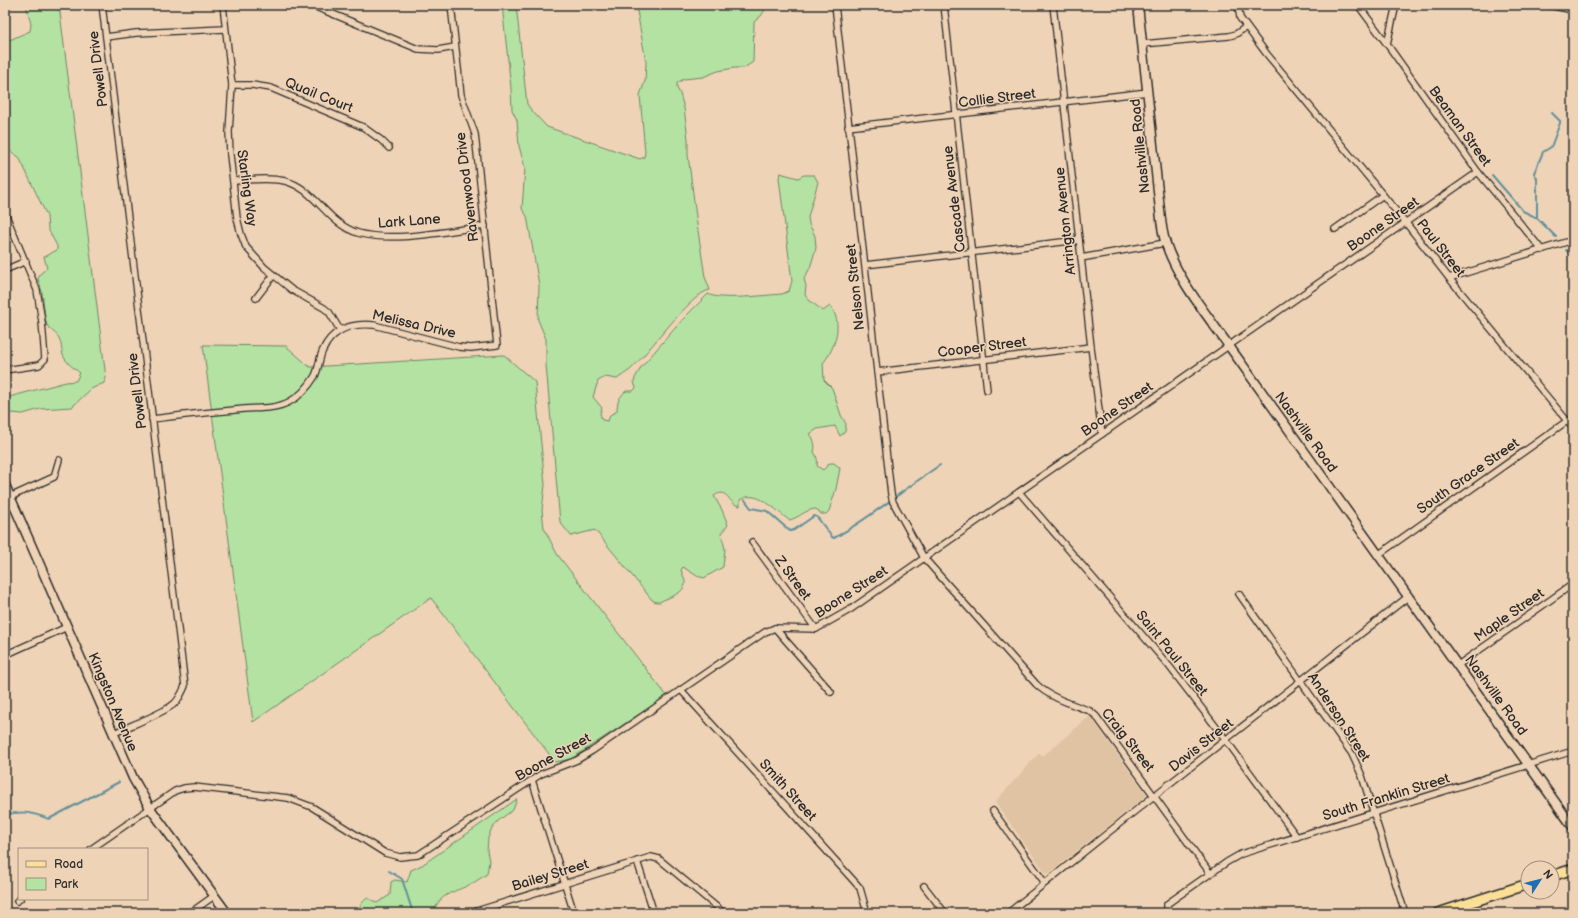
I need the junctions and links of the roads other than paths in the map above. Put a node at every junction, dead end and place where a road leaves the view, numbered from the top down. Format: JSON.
{"nodes":[{"id":1,"x":102,"y":5,"type":"edge"},
{"id":2,"x":223,"y":5,"type":"edge"},
{"id":3,"x":311,"y":5,"type":"edge"},
{"id":4,"x":451,"y":5,"type":"edge"},
{"id":5,"x":835,"y":5,"type":"edge"},
{"id":6,"x":944,"y":5,"type":"edge"},
{"id":7,"x":1053,"y":5,"type":"edge"},
{"id":8,"x":1138,"y":5,"type":"edge"},
{"id":9,"x":1238,"y":5,"type":"edge"},
{"id":10,"x":1358,"y":5,"type":"edge"},
{"id":11,"x":1396,"y":5,"type":"edge"},
{"id":12,"x":1548,"y":5,"type":"edge"},
{"id":13,"x":1573,"y":10,"type":"edge"},
{"id":14,"x":1246,"y":27,"type":"junction"},
{"id":15,"x":225,"y":29,"type":"junction"},
{"id":16,"x":106,"y":37,"type":"junction"},
{"id":17,"x":1143,"y":44,"type":"junction"},
{"id":18,"x":1387,"y":44,"type":"junction"},
{"id":19,"x":456,"y":47,"type":"junction"},
{"id":20,"x":232,"y":84,"type":"junction"},
{"id":21,"x":1148,"y":92,"type":"junction"},
{"id":22,"x":1064,"y":102,"type":"junction"},
{"id":23,"x":956,"y":114,"type":"junction"},
{"id":24,"x":848,"y":127,"type":"junction"},
{"id":25,"x":389,"y":148,"type":"dead end"},
{"id":26,"x":1478,"y":172,"type":"junction"},
{"id":27,"x":233,"y":181,"type":"junction"},
{"id":28,"x":1383,"y":195,"type":"junction"},
{"id":29,"x":5,"y":212,"type":"edge"},
{"id":30,"x":1406,"y":223,"type":"junction"},
{"id":31,"x":485,"y":226,"type":"junction"},
{"id":32,"x":1335,"y":229,"type":"dead end"},
{"id":33,"x":1079,"y":240,"type":"junction"},
{"id":34,"x":1573,"y":240,"type":"edge"},
{"id":35,"x":1165,"y":243,"type":"junction"},
{"id":36,"x":1542,"y":250,"type":"junction"},
{"id":37,"x":972,"y":252,"type":"junction"},
{"id":38,"x":1081,"y":258,"type":"junction"},
{"id":39,"x":26,"y":261,"type":"junction"},
{"id":40,"x":865,"y":265,"type":"junction"},
{"id":41,"x":5,"y":270,"type":"edge"},
{"id":42,"x":273,"y":276,"type":"junction"},
{"id":43,"x":1449,"y":278,"type":"junction"},
{"id":44,"x":256,"y":298,"type":"dead end"},
{"id":45,"x":340,"y":330,"type":"junction"},
{"id":46,"x":497,"y":345,"type":"joint"},
{"id":47,"x":1229,"y":346,"type":"junction"},
{"id":48,"x":1091,"y":347,"type":"junction"},
{"id":49,"x":983,"y":359,"type":"junction"},
{"id":50,"x":5,"y":370,"type":"edge"},
{"id":51,"x":877,"y":372,"type":"junction"},
{"id":52,"x":987,"y":390,"type":"dead end"},
{"id":53,"x":152,"y":418,"type":"junction"},
{"id":54,"x":1570,"y":420,"type":"edge"},
{"id":55,"x":1573,"y":428,"type":"edge"},
{"id":56,"x":1102,"y":434,"type":"junction"},
{"id":57,"x":59,"y":460,"type":"dead end"},
{"id":58,"x":5,"y":485,"type":"edge"},
{"id":59,"x":1019,"y":492,"type":"junction"},
{"id":60,"x":10,"y":497,"type":"junction"},
{"id":61,"x":752,"y":542,"type":"dead end"},
{"id":62,"x":1378,"y":555,"type":"junction"},
{"id":63,"x":924,"y":558,"type":"junction"},
{"id":64,"x":1573,"y":584,"type":"edge"},
{"id":65,"x":1239,"y":594,"type":"dead end"},
{"id":66,"x":1409,"y":596,"type":"junction"},
{"id":67,"x":67,"y":627,"type":"junction"},
{"id":68,"x":775,"y":628,"type":"junction"},
{"id":69,"x":816,"y":629,"type":"junction"},
{"id":70,"x":5,"y":655,"type":"edge"},
{"id":71,"x":1458,"y":665,"type":"junction"},
{"id":72,"x":1302,"y":681,"type":"junction"},
{"id":73,"x":681,"y":690,"type":"junction"},
{"id":74,"x":831,"y":692,"type":"dead end"},
{"id":75,"x":114,"y":733,"type":"junction"},
{"id":76,"x":1226,"y":740,"type":"junction"},
{"id":77,"x":1573,"y":751,"type":"edge"},
{"id":78,"x":1530,"y":764,"type":"junction"},
{"id":79,"x":532,"y":780,"type":"junction"},
{"id":80,"x":1155,"y":795,"type":"junction"},
{"id":81,"x":150,"y":808,"type":"junction"},
{"id":82,"x":993,"y":812,"type":"dead end"},
{"id":83,"x":1373,"y":813,"type":"junction"},
{"id":84,"x":1573,"y":826,"type":"edge"},
{"id":85,"x":1297,"y":837,"type":"junction"},
{"id":86,"x":92,"y":848,"type":"edge"},
{"id":87,"x":637,"y":861,"type":"junction"},
{"id":88,"x":1573,"y":869,"type":"edge"},
{"id":89,"x":1210,"y":873,"type":"junction"},
{"id":90,"x":1560,"y":873,"type":"edge"},
{"id":91,"x":565,"y":883,"type":"junction"},
{"id":92,"x":1045,"y":883,"type":"junction"},
{"id":93,"x":924,"y":886,"type":"dead end"},
{"id":94,"x":1520,"y":887,"type":"edge"},
{"id":95,"x":214,"y":896,"type":"junction"},
{"id":96,"x":1467,"y":909,"type":"edge"},
{"id":97,"x":190,"y":913,"type":"edge"},
{"id":98,"x":227,"y":913,"type":"edge"},
{"id":99,"x":470,"y":913,"type":"edge"},
{"id":100,"x":574,"y":913,"type":"edge"},
{"id":101,"x":654,"y":913,"type":"edge"},
{"id":102,"x":724,"y":913,"type":"edge"},
{"id":103,"x":867,"y":913,"type":"edge"},
{"id":104,"x":945,"y":913,"type":"edge"},
{"id":105,"x":1009,"y":913,"type":"edge"},
{"id":106,"x":1167,"y":913,"type":"edge"},
{"id":107,"x":1405,"y":913,"type":"edge"},
{"id":108,"x":1438,"y":913,"type":"edge"}],
"edges":[{"from":1,"to":16,"type":"street","name":"Powell Drive"},
{"from":2,"to":15,"type":"street","name":"Starling Way"},
{"from":3,"to":19,"type":"street"},
{"from":4,"to":19,"type":"street","name":"Ravenwood Drive"},
{"from":5,"to":24,"type":"street","name":"Nelson Street"},
{"from":6,"to":23,"type":"street","name":"Cascade Avenue"},
{"from":7,"to":22,"type":"street","name":"Arrington Avenue"},
{"from":8,"to":17,"type":"main road","name":"Nashville Road"},
{"from":9,"to":14,"type":"street","name":"Paul Street"},
{"from":10,"to":18,"type":"street","name":"Beaman Street"},
{"from":11,"to":18,"type":"street"},
{"from":12,"to":13,"type":"street"},
{"from":14,"to":17,"type":"street"},
{"from":14,"to":28,"type":"street","name":"Paul Street"},
{"from":15,"to":16,"type":"street"},
{"from":15,"to":20,"type":"street","name":"Starling Way"},
{"from":16,"to":53,"type":"street","name":"Powell Drive"},
{"from":17,"to":21,"type":"main road","name":"Nashville Road"},
{"from":18,"to":26,"type":"street","name":"Beaman Street"},
{"from":19,"to":31,"type":"street","name":"Ravenwood Drive"},
{"from":20,"to":25,"type":"street","name":"Quail Court"},
{"from":20,"to":27,"type":"street","name":"Starling Way"},
{"from":21,"to":22,"type":"street","name":"Collie Street"},
{"from":21,"to":35,"type":"main road","name":"Nashville Road"},
{"from":22,"to":23,"type":"street","name":"Collie Street"},
{"from":22,"to":33,"type":"street","name":"Arrington Avenue"},
{"from":23,"to":24,"type":"street","name":"Collie Street"},
{"from":23,"to":37,"type":"street","name":"Cascade Avenue"},
{"from":24,"to":40,"type":"street","name":"Nelson Street"},
{"from":26,"to":30,"type":"street","name":"Boone Street"},
{"from":26,"to":36,"type":"street","name":"Beaman Street"},
{"from":27,"to":31,"type":"street","name":"Lark Lane"},
{"from":27,"to":42,"type":"street","name":"Starling Way"},
{"from":28,"to":30,"type":"street","name":"Paul Street"},
{"from":28,"to":32,"type":"street"},
{"from":29,"to":39,"type":"street"},
{"from":30,"to":43,"type":"street","name":"Paul Street"},
{"from":30,"to":47,"type":"street","name":"Boone Street"},
{"from":31,"to":46,"type":"street","name":"Ravenwood Drive"},
{"from":33,"to":37,"type":"street"},
{"from":33,"to":38,"type":"street","name":"Arrington Avenue"},
{"from":34,"to":36,"type":"street"},
{"from":35,"to":38,"type":"street"},
{"from":35,"to":47,"type":"main road","name":"Nashville Road"},
{"from":36,"to":43,"type":"street"},
{"from":37,"to":40,"type":"street"},
{"from":37,"to":49,"type":"street","name":"Cascade Avenue"},
{"from":38,"to":48,"type":"street","name":"Arrington Avenue"},
{"from":39,"to":41,"type":"street"},
{"from":39,"to":50,"type":"street"},
{"from":40,"to":51,"type":"street","name":"Nelson Street"},
{"from":42,"to":44,"type":"street"},
{"from":42,"to":45,"type":"street","name":"Starling Way"},
{"from":43,"to":54,"type":"street","name":"Paul Street"},
{"from":45,"to":46,"type":"street","name":"Melissa Drive"},
{"from":45,"to":53,"type":"street","name":"Melissa Drive"},
{"from":47,"to":56,"type":"street","name":"Boone Street"},
{"from":47,"to":62,"type":"main road","name":"Nashville Road"},
{"from":48,"to":49,"type":"street","name":"Cooper Street"},
{"from":48,"to":56,"type":"street","name":"Arrington Avenue"},
{"from":49,"to":51,"type":"street","name":"Cooper Street"},
{"from":49,"to":52,"type":"street","name":"Cascade Avenue"},
{"from":51,"to":63,"type":"street","name":"Nelson Street"},
{"from":53,"to":75,"type":"street","name":"Powell Drive"},
{"from":54,"to":55,"type":"street","name":"Paul Street"},
{"from":54,"to":62,"type":"street","name":"South Grace Street"},
{"from":56,"to":59,"type":"street","name":"Boone Street"},
{"from":57,"to":60,"type":"street"},
{"from":58,"to":60,"type":"main road","name":"Kingston Avenue"},
{"from":59,"to":63,"type":"street","name":"Boone Street"},
{"from":59,"to":76,"type":"street","name":"Saint Paul Street"},
{"from":60,"to":67,"type":"main road","name":"Kingston Avenue"},
{"from":61,"to":69,"type":"street","name":"Z Street"},
{"from":62,"to":66,"type":"main road","name":"Nashville Road"},
{"from":63,"to":69,"type":"street","name":"Boone Street"},
{"from":63,"to":80,"type":"street","name":"Craig Street"},
{"from":64,"to":71,"type":"street","name":"Maple Street"},
{"from":65,"to":72,"type":"street","name":"Anderson Street"},
{"from":66,"to":71,"type":"main road","name":"Nashville Road"},
{"from":66,"to":72,"type":"street","name":"Davis Street"},
{"from":67,"to":70,"type":"street"},
{"from":67,"to":75,"type":"main road","name":"Kingston Avenue"},
{"from":68,"to":69,"type":"street","name":"Boone Street"},
{"from":68,"to":73,"type":"street","name":"Boone Street"},
{"from":68,"to":74,"type":"street"},
{"from":71,"to":78,"type":"main road","name":"Nashville Road"},
{"from":72,"to":76,"type":"street","name":"Davis Street"},
{"from":72,"to":83,"type":"street","name":"Anderson Street"},
{"from":73,"to":79,"type":"street","name":"Boone Street"},
{"from":73,"to":103,"type":"street","name":"Smith Street"},
{"from":75,"to":81,"type":"main road","name":"Kingston Avenue"},
{"from":76,"to":80,"type":"street","name":"Davis Street"},
{"from":76,"to":85,"type":"street","name":"Saint Paul Street"},
{"from":77,"to":78,"type":"street","name":"South Franklin Street"},
{"from":78,"to":83,"type":"street","name":"South Franklin Street"},
{"from":78,"to":84,"type":"main road","name":"Nashville Road"},
{"from":79,"to":81,"type":"street","name":"Boone Street"},
{"from":79,"to":91,"type":"street"},
{"from":80,"to":89,"type":"street","name":"Craig Street"},
{"from":80,"to":92,"type":"street","name":"Davis Street"},
{"from":81,"to":86,"type":"street","name":"Boone Street"},
{"from":81,"to":95,"type":"main road","name":"Kingston Avenue"},
{"from":82,"to":92,"type":"street"},
{"from":83,"to":85,"type":"street","name":"South Franklin Street"},
{"from":83,"to":107,"type":"street","name":"Anderson Street"},
{"from":85,"to":89,"type":"street","name":"South Franklin Street"},
{"from":87,"to":91,"type":"street","name":"Bailey Street"},
{"from":87,"to":101,"type":"street"},
{"from":87,"to":102,"type":"street","name":"Bailey Street"},
{"from":88,"to":90,"type":"main road"},
{"from":89,"to":106,"type":"street","name":"South Franklin Street"},
{"from":91,"to":99,"type":"street","name":"Bailey Street"},
{"from":91,"to":100,"type":"street"},
{"from":92,"to":105,"type":"street","name":"Davis Street"},
{"from":93,"to":104,"type":"street"},
{"from":94,"to":96,"type":"main road"},
{"from":95,"to":97,"type":"street"},
{"from":95,"to":98,"type":"main road","name":"Kingston Avenue"},
{"from":96,"to":108,"type":"main road"}]}
